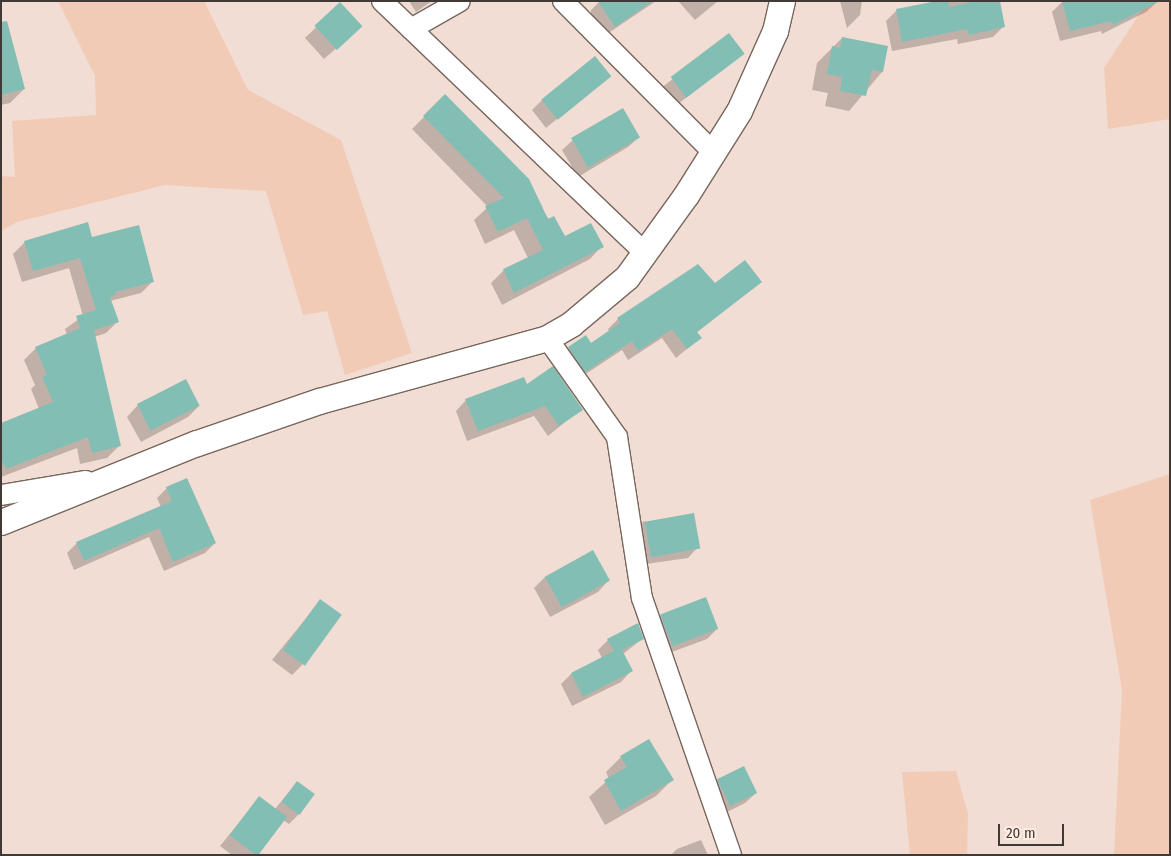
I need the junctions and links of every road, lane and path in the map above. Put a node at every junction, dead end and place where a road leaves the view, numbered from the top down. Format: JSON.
{"nodes":[{"id":1,"x":382,"y":1,"type":"edge"},
{"id":2,"x":460,"y":1,"type":"edge"},
{"id":3,"x":563,"y":1,"type":"edge"},
{"id":4,"x":782,"y":1,"type":"edge"},
{"id":5,"x":411,"y":29,"type":"junction"},
{"id":6,"x":713,"y":152,"type":"junction"},
{"id":7,"x":646,"y":254,"type":"junction"},
{"id":8,"x":547,"y":338,"type":"junction"},
{"id":9,"x":110,"y":477,"type":"junction"},
{"id":10,"x":1,"y":495,"type":"edge"},
{"id":11,"x":1,"y":522,"type":"edge"},
{"id":12,"x":732,"y":855,"type":"edge"}],
"edges":[{"from":1,"to":5,"type":"street"},
{"from":2,"to":5,"type":"street"},
{"from":3,"to":6,"type":"street"},
{"from":4,"to":6,"type":"street"},
{"from":5,"to":7,"type":"street"},
{"from":6,"to":7,"type":"street"},
{"from":7,"to":8,"type":"street"},
{"from":8,"to":9,"type":"street"},
{"from":8,"to":12,"type":"street"},
{"from":9,"to":10,"type":"street"},
{"from":9,"to":11,"type":"street"}]}
